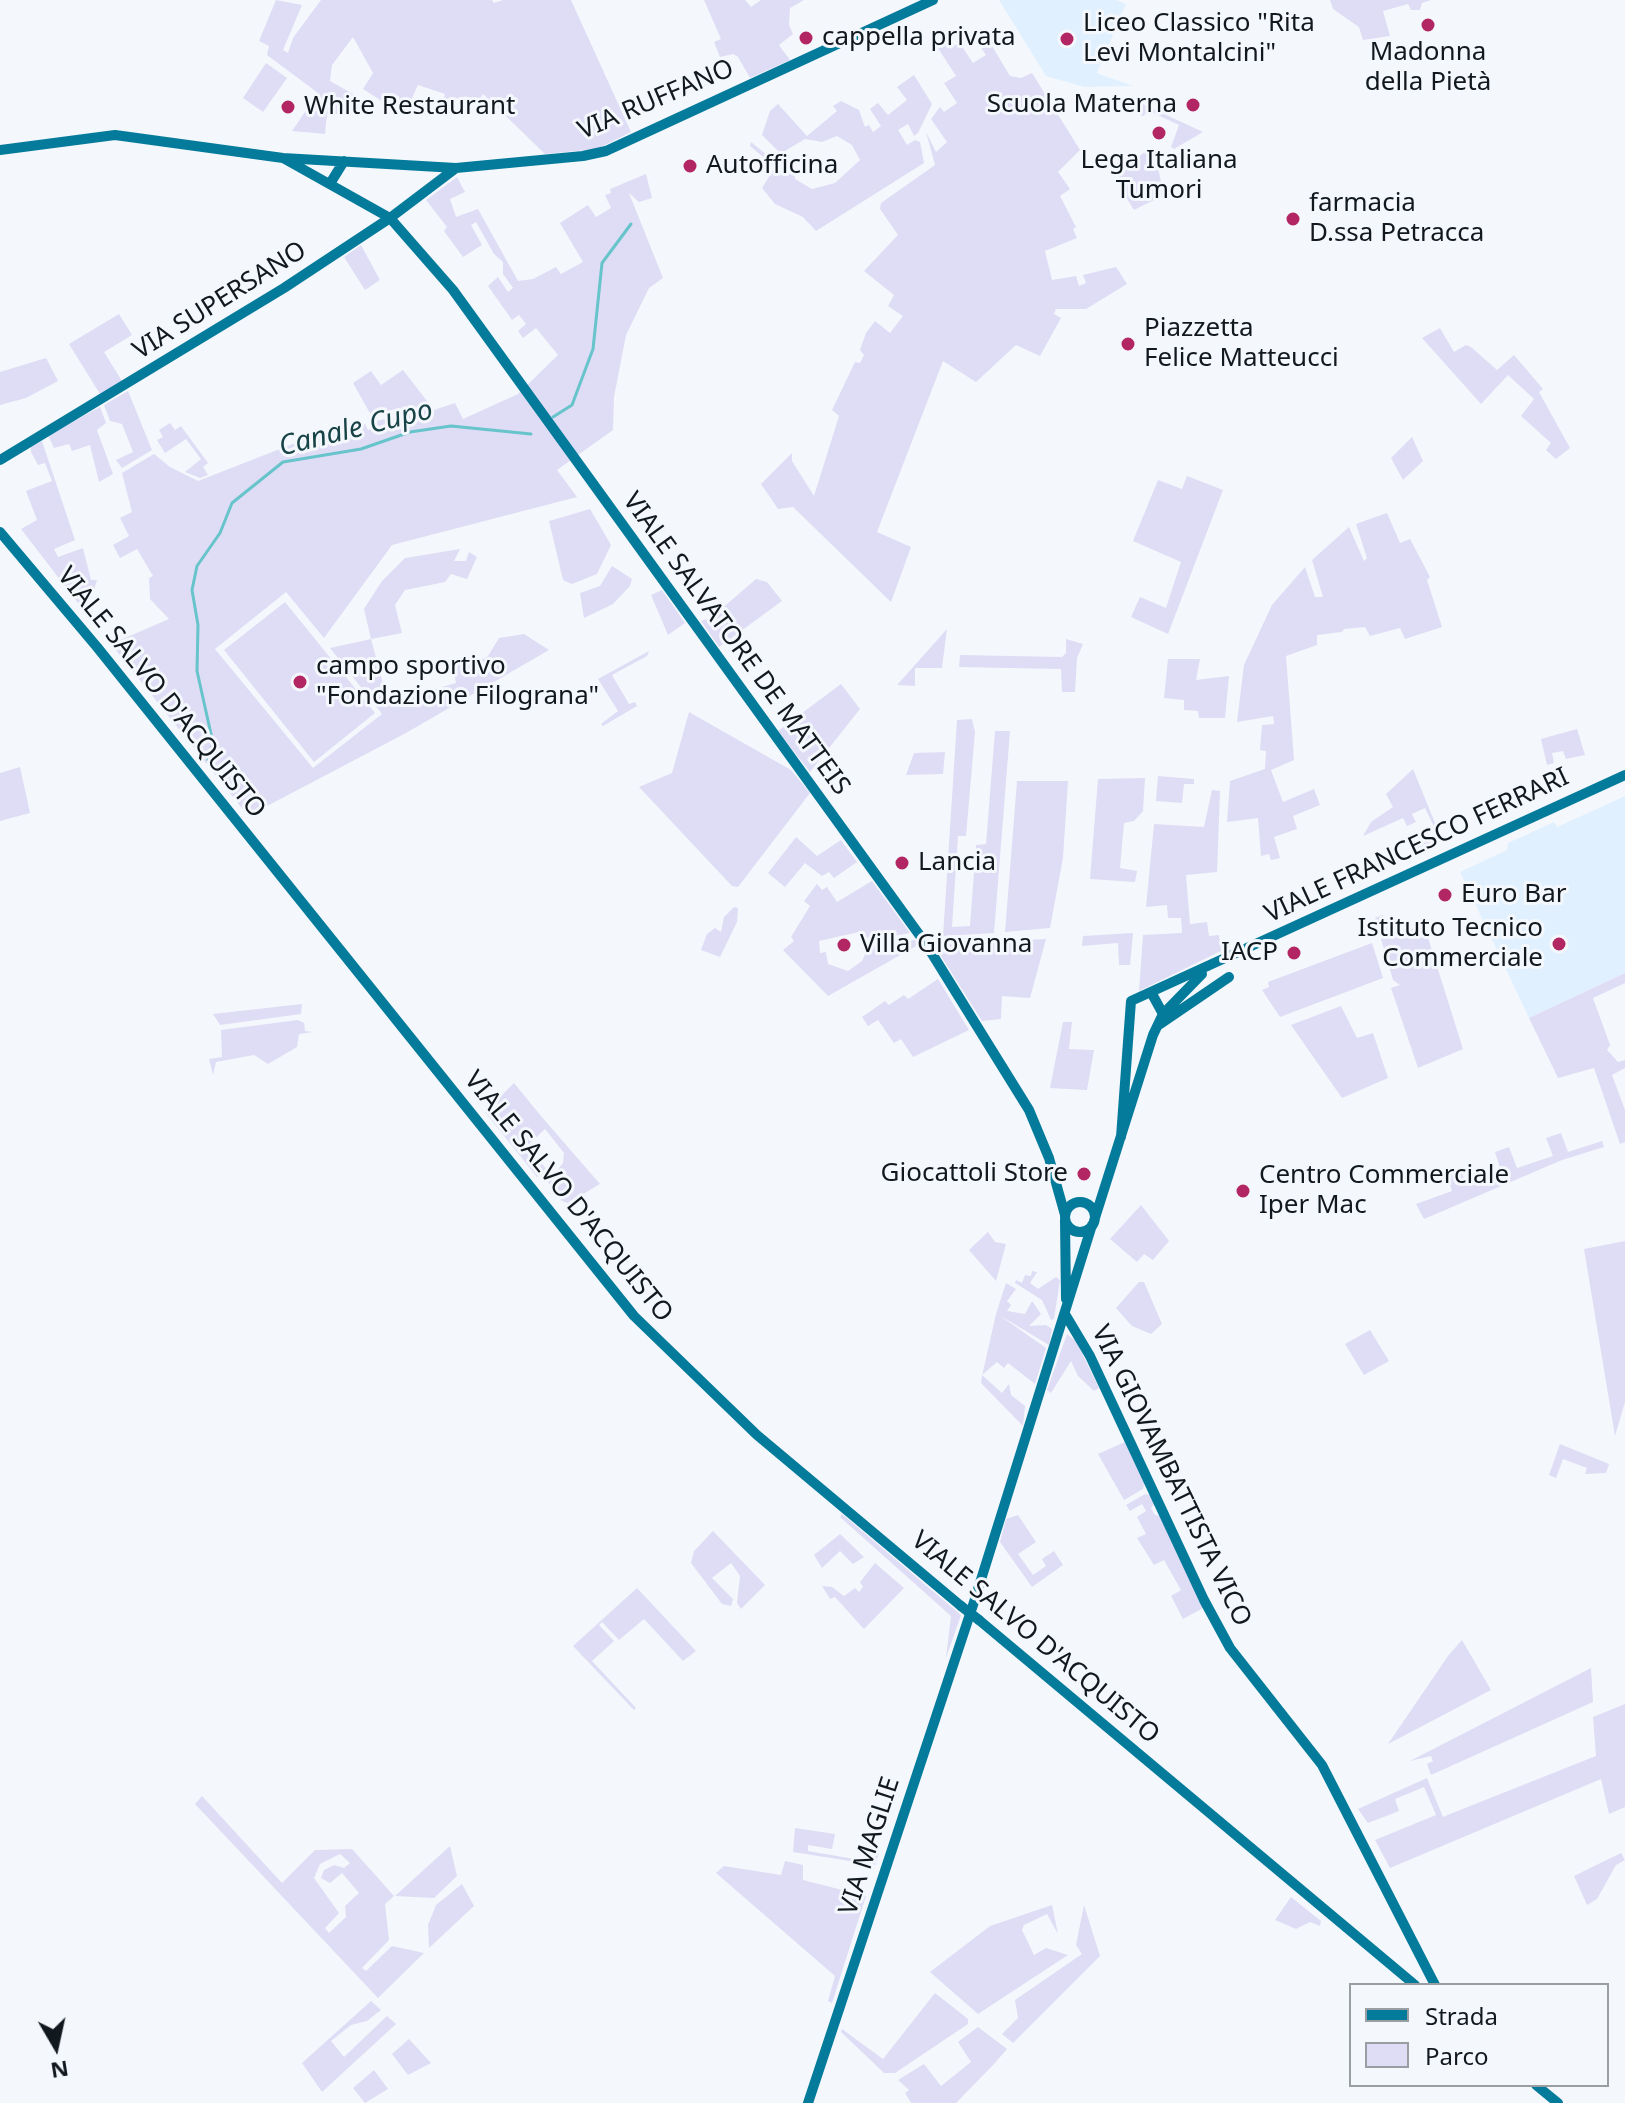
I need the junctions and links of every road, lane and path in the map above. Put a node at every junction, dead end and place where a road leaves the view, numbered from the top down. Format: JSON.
{"nodes":[{"id":1,"x":933,"y":0,"type":"edge"},
{"id":2,"x":0,"y":150,"type":"edge"},
{"id":3,"x":283,"y":158,"type":"junction"},
{"id":4,"x":344,"y":161,"type":"junction"},
{"id":5,"x":456,"y":168,"type":"junction"},
{"id":6,"x":316,"y":175,"type":"joint"},
{"id":7,"x":331,"y":182,"type":"junction"},
{"id":8,"x":390,"y":218,"type":"junction"},
{"id":9,"x":0,"y":460,"type":"edge"},
{"id":10,"x":0,"y":532,"type":"edge"},
{"id":11,"x":1625,"y":775,"type":"edge"},
{"id":12,"x":1226,"y":957,"type":"junction"},
{"id":13,"x":1229,"y":977,"type":"dead end"},
{"id":14,"x":1151,"y":992,"type":"junction"},
{"id":15,"x":1161,"y":1020,"type":"junction"},
{"id":16,"x":1127,"y":1055,"type":"junction"},
{"id":17,"x":1145,"y":1058,"type":"junction"},
{"id":18,"x":1121,"y":1137,"type":"junction"},
{"id":19,"x":1107,"y":1187,"type":"junction"},
{"id":20,"x":1058,"y":1189,"type":"junction"},
{"id":21,"x":1081,"y":1203,"type":"junction"},
{"id":22,"x":1065,"y":1217,"type":"junction"},
{"id":23,"x":1093,"y":1223,"type":"junction"},
{"id":24,"x":1066,"y":1265,"type":"junction"},
{"id":25,"x":1079,"y":1267,"type":"junction"},
{"id":26,"x":1065,"y":1312,"type":"junction"},
{"id":27,"x":1428,"y":1980,"type":"edge"},
{"id":28,"x":1413,"y":1983,"type":"edge"},
{"id":29,"x":1538,"y":2087,"type":"edge"},
{"id":30,"x":808,"y":2103,"type":"edge"},
{"id":31,"x":1558,"y":2103,"type":"edge"}],
"edges":[{"from":1,"to":5,"type":"street","name":"VIA RUFFANO"},
{"from":2,"to":3,"type":"street","name":"VIA RUFFANO"},
{"from":3,"to":4,"type":"street","name":"VIA RUFFANO"},
{"from":3,"to":6,"type":"street","name":"VIA RUFFANO"},
{"from":4,"to":5,"type":"street","name":"VIA RUFFANO"},
{"from":4,"to":7,"type":"street"},
{"from":5,"to":8,"type":"street","name":"VIA SUPERSANO"},
{"from":6,"to":7,"type":"street","name":"VIALE SALVATORE DE MATTEIS"},
{"from":7,"to":8,"type":"street","name":"VIALE SALVATORE DE MATTEIS"},
{"from":8,"to":9,"type":"street","name":"VIA SUPERSANO"},
{"from":8,"to":20,"type":"street","name":"VIALE SALVATORE DE MATTEIS"},
{"from":10,"to":28,"type":"street","name":"VIALE SALVO D'ACQUISTO","bridge":true},
{"from":11,"to":12,"type":"street","name":"VIALE FRANCESCO FERRARI"},
{"from":12,"to":14,"type":"street","name":"VIALE FRANCESCO FERRARI"},
{"from":12,"to":15,"type":"street","name":"VIALE FRANCESCO FERRARI"},
{"from":13,"to":15,"type":"street"},
{"from":14,"to":15,"type":"street"},
{"from":14,"to":16,"type":"street","name":"VIALE FRANCESCO FERRARI"},
{"from":15,"to":17,"type":"street"},
{"from":16,"to":17,"type":"street"},
{"from":16,"to":18,"type":"street"},
{"from":17,"to":18,"type":"street"},
{"from":18,"to":19,"type":"street","name":"VIA MAGLIE"},
{"from":19,"to":21,"type":"street"},
{"from":19,"to":23,"type":"street","name":"VIA MAGLIE"},
{"from":20,"to":21,"type":"street"},
{"from":20,"to":22,"type":"street","name":"VIALE SALVATORE DE MATTEIS"},
{"from":21,"to":22,"type":"street"},
{"from":21,"to":23,"type":"street"},
{"from":22,"to":23,"type":"street"},
{"from":22,"to":24,"type":"street","name":"VIALE SALVATORE DE MATTEIS"},
{"from":23,"to":25,"type":"street","name":"VIA MAGLIE"},
{"from":24,"to":25,"type":"street"},
{"from":24,"to":26,"type":"street","name":"VIALE SALVATORE DE MATTEIS"},
{"from":25,"to":26,"type":"street","name":"VIA MAGLIE"},
{"from":26,"to":27,"type":"street","name":"VIA GIOVAMBATTISTA VICO"},
{"from":26,"to":30,"type":"street","name":"VIA MAGLIE"},
{"from":29,"to":31,"type":"street"}]}
